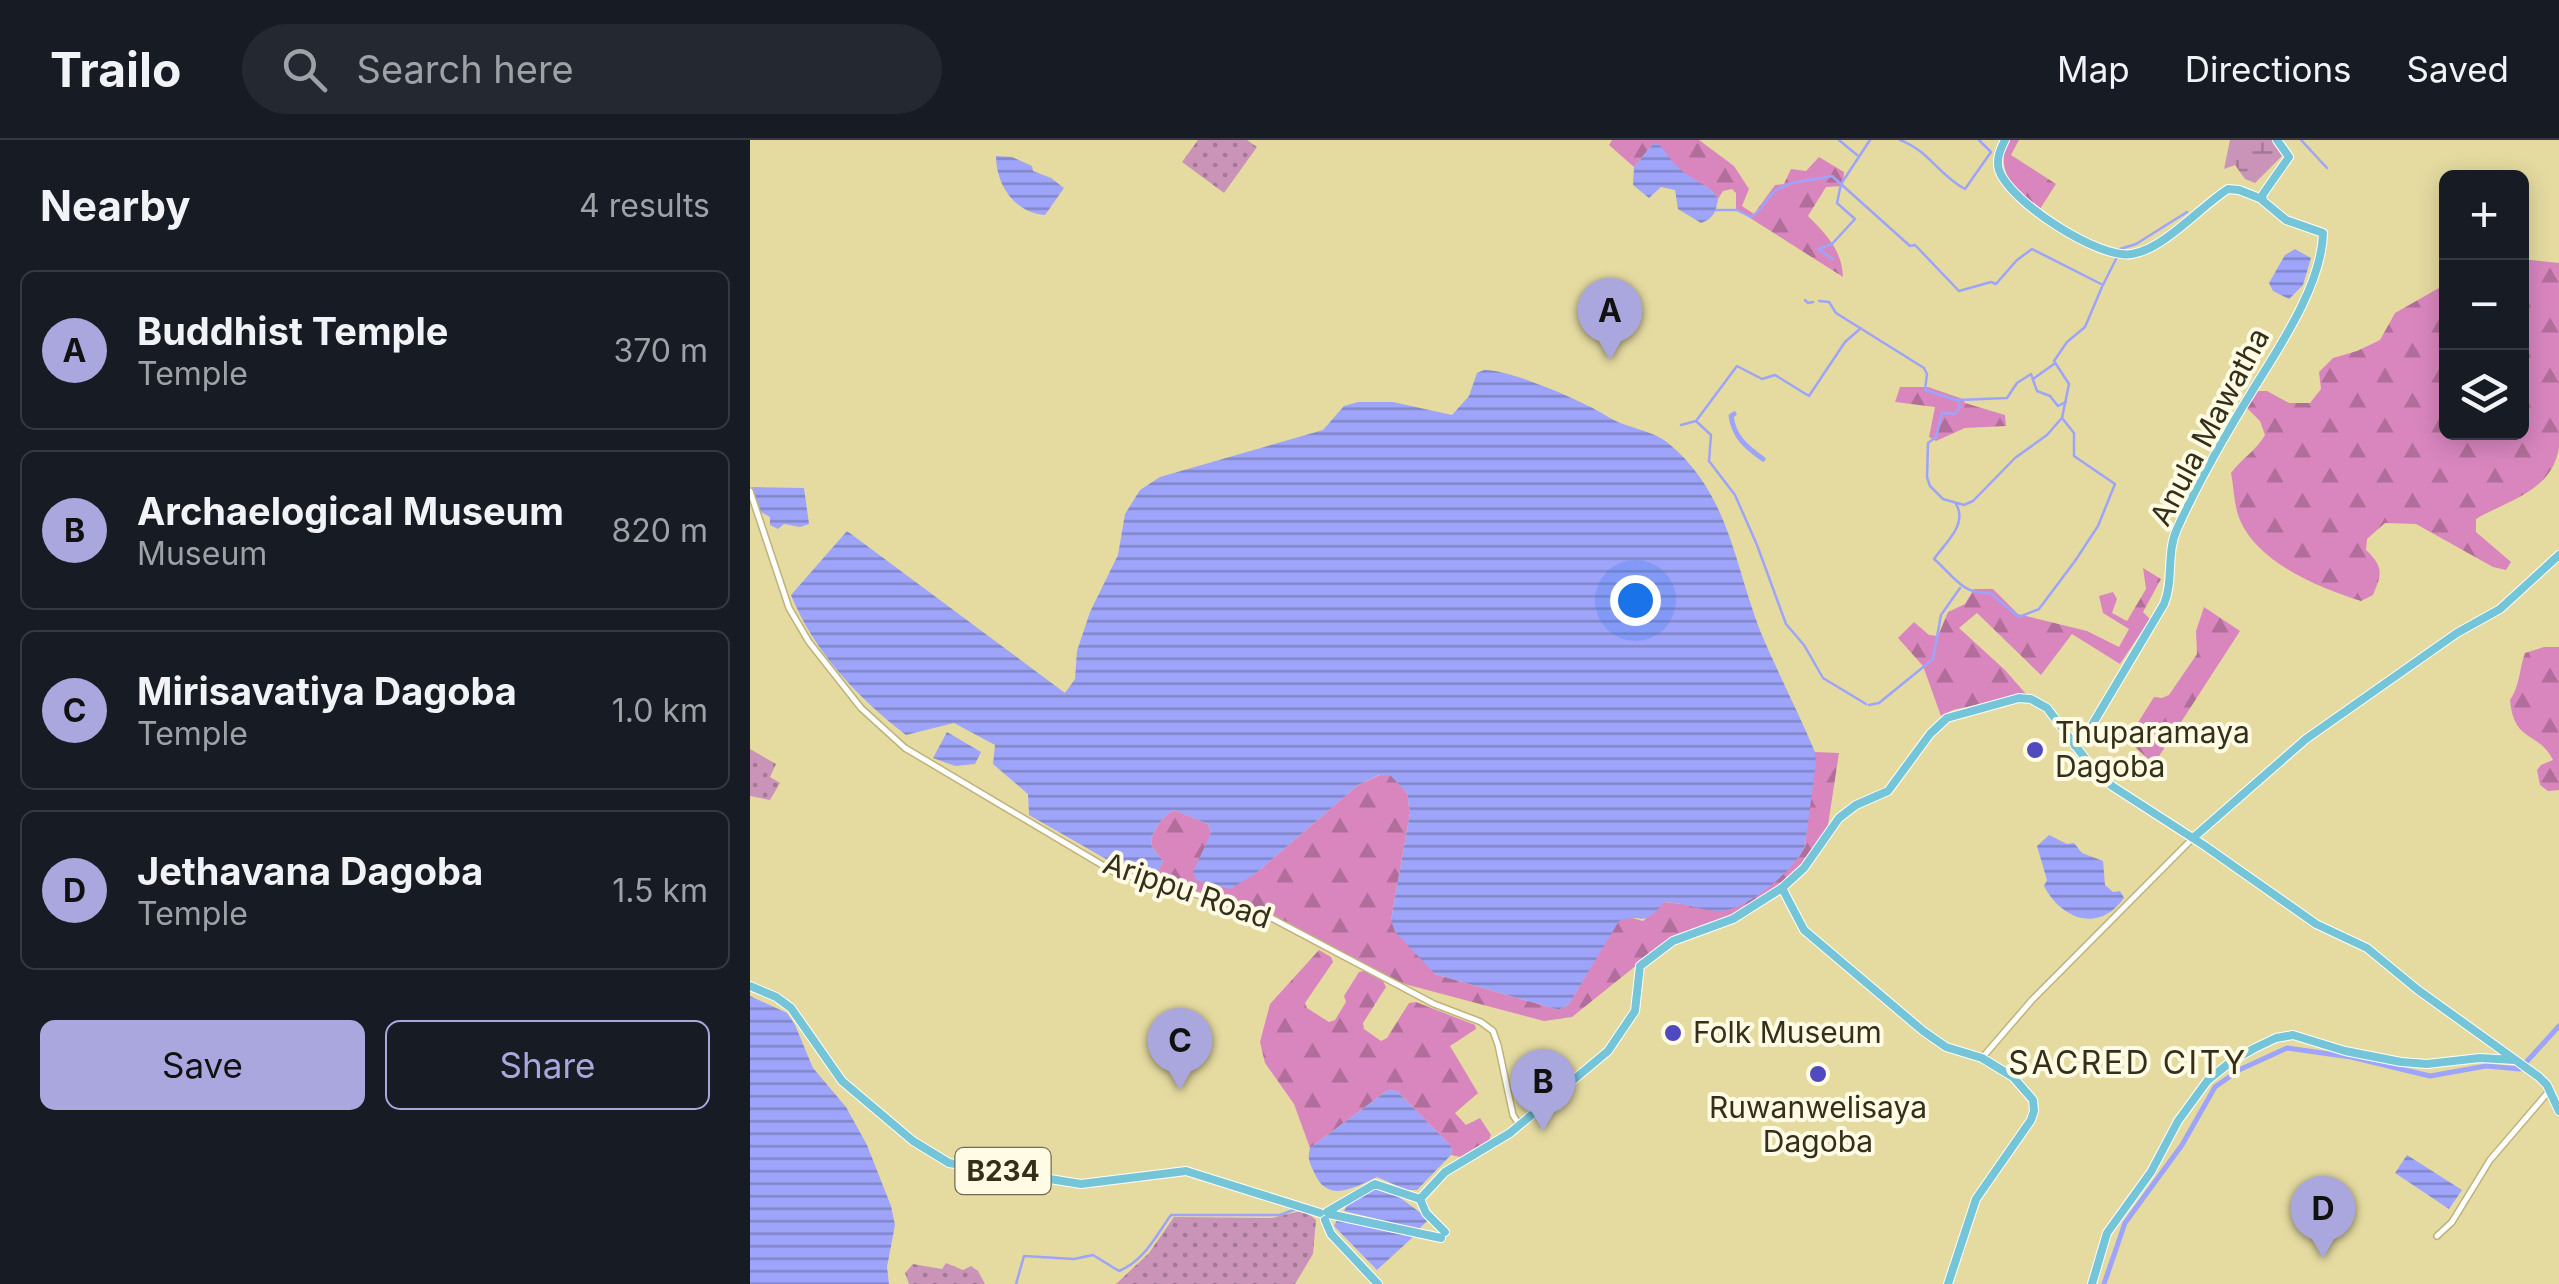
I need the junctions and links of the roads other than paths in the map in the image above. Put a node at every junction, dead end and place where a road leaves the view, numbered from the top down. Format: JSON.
{"nodes":[{"id":1,"x":2004,"y":140,"type":"edge"},
{"id":2,"x":2278,"y":140,"type":"edge"},
{"id":3,"x":2262,"y":199,"type":"junction"},
{"id":4,"x":750,"y":491,"type":"edge"},
{"id":5,"x":2559,"y":556,"type":"edge"},
{"id":6,"x":2075,"y":746,"type":"junction"},
{"id":7,"x":2193,"y":838,"type":"junction"},
{"id":8,"x":1782,"y":888,"type":"junction"},
{"id":9,"x":750,"y":986,"type":"edge"},
{"id":10,"x":2495,"y":1045,"type":"junction"},
{"id":11,"x":1982,"y":1058,"type":"junction"},
{"id":12,"x":2492,"y":1058,"type":"junction"},
{"id":13,"x":2517,"y":1061,"type":"junction"},
{"id":14,"x":2559,"y":1080,"type":"edge"},
{"id":15,"x":2550,"y":1090,"type":"junction"},
{"id":16,"x":2559,"y":1111,"type":"edge"},
{"id":17,"x":1520,"y":1126,"type":"junction"},
{"id":18,"x":1420,"y":1199,"type":"junction"},
{"id":19,"x":1325,"y":1215,"type":"junction"},
{"id":20,"x":2436,"y":1236,"type":"dead end"},
{"id":21,"x":1364,"y":1272,"type":"junction"},
{"id":22,"x":1368,"y":1284,"type":"edge"},
{"id":23,"x":1378,"y":1284,"type":"edge"},
{"id":24,"x":1948,"y":1284,"type":"edge"},
{"id":25,"x":2092,"y":1284,"type":"edge"}],
"edges":[{"from":1,"to":3,"type":"main road"},
{"from":2,"to":3,"type":"main road"},
{"from":3,"to":6,"type":"main road","name":"Anula Mawatha"},
{"from":4,"to":17,"type":"street","name":"Arippu Road"},
{"from":5,"to":7,"type":"main road"},
{"from":6,"to":7,"type":"main road"},
{"from":6,"to":8,"type":"main road"},
{"from":7,"to":10,"type":"main road"},
{"from":7,"to":11,"type":"street"},
{"from":8,"to":11,"type":"main road"},
{"from":8,"to":17,"type":"main road"},
{"from":9,"to":19,"type":"main road","number":"B234"},
{"from":10,"to":12,"type":"main road"},
{"from":10,"to":13,"type":"main road"},
{"from":11,"to":24,"type":"main road"},
{"from":12,"to":13,"type":"main road"},
{"from":12,"to":25,"type":"main road"},
{"from":13,"to":15,"type":"main road"},
{"from":14,"to":15,"type":"main road"},
{"from":15,"to":16,"type":"main road"},
{"from":15,"to":20,"type":"street"},
{"from":17,"to":18,"type":"main road"},
{"from":18,"to":19,"type":"main road"},
{"from":18,"to":19,"type":"main road","number":"B234"},
{"from":19,"to":21,"type":"main road"},
{"from":21,"to":22,"type":"main road"},
{"from":21,"to":23,"type":"main road"}]}
